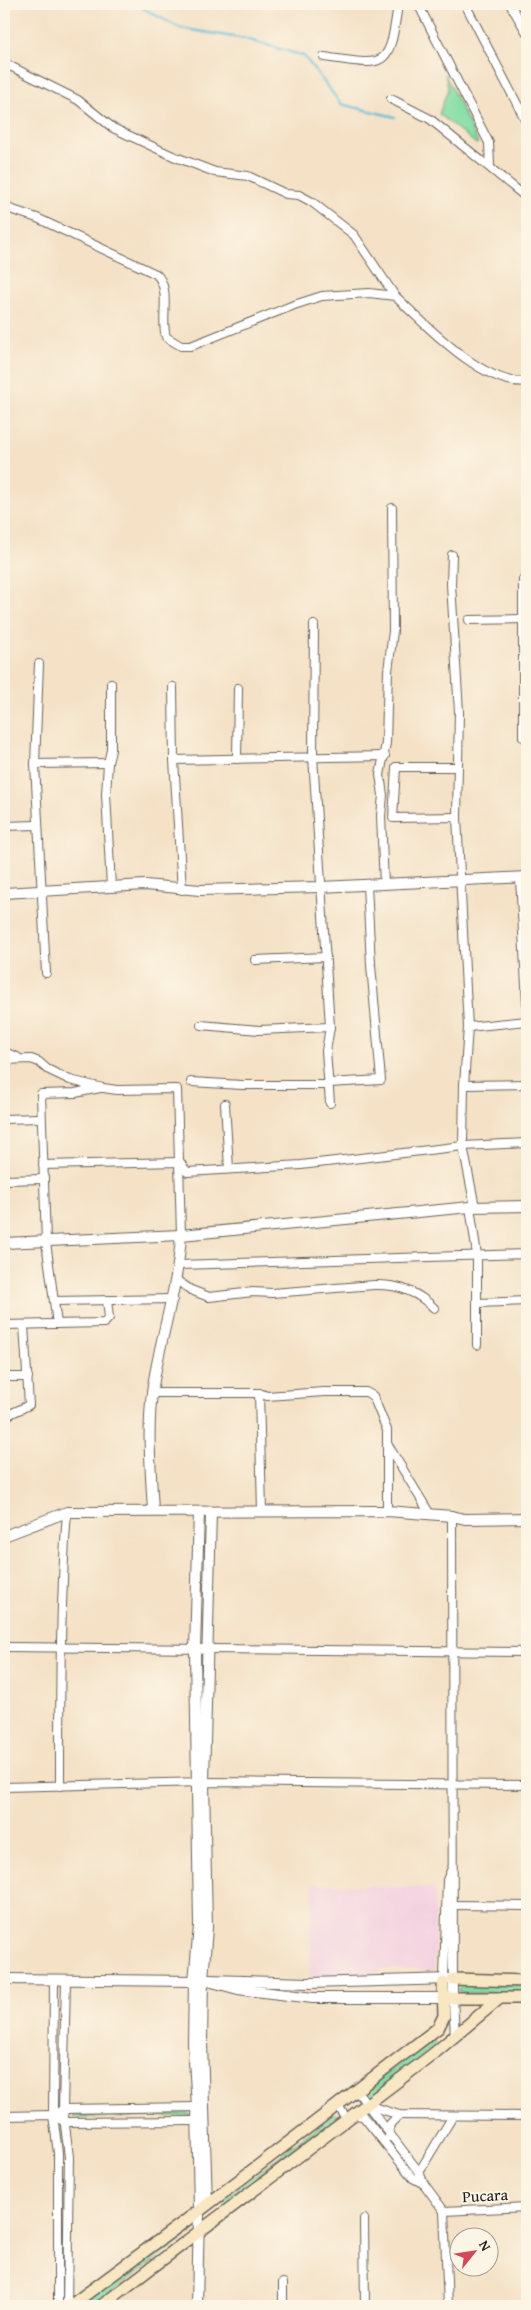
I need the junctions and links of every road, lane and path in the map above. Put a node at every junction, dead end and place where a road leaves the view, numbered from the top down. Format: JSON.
{"nodes":[{"id":1,"x":398,"y":4,"type":"edge"},
{"id":2,"x":418,"y":4,"type":"edge"},
{"id":3,"x":465,"y":4,"type":"edge"},
{"id":4,"x":510,"y":4,"type":"edge"},
{"id":5,"x":527,"y":33,"type":"edge"},
{"id":6,"x":324,"y":57,"type":"dead end"},
{"id":7,"x":4,"y":63,"type":"edge"},
{"id":8,"x":391,"y":99,"type":"dead end"},
{"id":9,"x":527,"y":123,"type":"edge"},
{"id":10,"x":490,"y":166,"type":"junction"},
{"id":11,"x":527,"y":198,"type":"edge"},
{"id":12,"x":4,"y":207,"type":"edge"},
{"id":13,"x":395,"y":296,"type":"junction"},
{"id":14,"x":527,"y":381,"type":"edge"},
{"id":15,"x":392,"y":508,"type":"dead end"},
{"id":16,"x":452,"y":555,"type":"dead end"},
{"id":17,"x":523,"y":580,"type":"dead end"},
{"id":18,"x":469,"y":620,"type":"dead end"},
{"id":19,"x":523,"y":620,"type":"junction"},
{"id":20,"x":314,"y":625,"type":"dead end"},
{"id":21,"x":39,"y":664,"type":"dead end"},
{"id":22,"x":111,"y":683,"type":"dead end"},
{"id":23,"x":174,"y":688,"type":"dead end"},
{"id":24,"x":238,"y":688,"type":"dead end"},
{"id":25,"x":523,"y":736,"type":"dead end"},
{"id":26,"x":313,"y":756,"type":"junction"},
{"id":27,"x":385,"y":756,"type":"junction"},
{"id":28,"x":237,"y":759,"type":"junction"},
{"id":29,"x":174,"y":760,"type":"junction"},
{"id":30,"x":108,"y":763,"type":"junction"},
{"id":31,"x":35,"y":764,"type":"junction"},
{"id":32,"x":457,"y":767,"type":"junction"},
{"id":33,"x":457,"y":817,"type":"junction"},
{"id":34,"x":37,"y":825,"type":"junction"},
{"id":35,"x":4,"y":826,"type":"edge"},
{"id":36,"x":524,"y":878,"type":"edge"},
{"id":37,"x":460,"y":881,"type":"junction"},
{"id":38,"x":367,"y":885,"type":"junction"},
{"id":39,"x":384,"y":885,"type":"junction"},
{"id":40,"x":111,"y":887,"type":"junction"},
{"id":41,"x":321,"y":888,"type":"junction"},
{"id":42,"x":40,"y":890,"type":"junction"},
{"id":43,"x":182,"y":890,"type":"junction"},
{"id":44,"x":4,"y":893,"type":"edge"},
{"id":45,"x":326,"y":957,"type":"junction"},
{"id":46,"x":255,"y":960,"type":"dead end"},
{"id":47,"x":46,"y":972,"type":"dead end"},
{"id":48,"x":527,"y":1003,"type":"edge"},
{"id":49,"x":527,"y":1021,"type":"edge"},
{"id":50,"x":201,"y":1025,"type":"dead end"},
{"id":51,"x":330,"y":1027,"type":"junction"},
{"id":52,"x":468,"y":1027,"type":"junction"},
{"id":53,"x":4,"y":1052,"type":"edge"},
{"id":54,"x":19,"y":1058,"type":"junction"},
{"id":55,"x":4,"y":1060,"type":"edge"},
{"id":56,"x":191,"y":1082,"type":"dead end"},
{"id":57,"x":328,"y":1084,"type":"junction"},
{"id":58,"x":527,"y":1084,"type":"edge"},
{"id":59,"x":464,"y":1085,"type":"junction"},
{"id":60,"x":103,"y":1088,"type":"junction"},
{"id":61,"x":330,"y":1103,"type":"dead end"},
{"id":62,"x":225,"y":1104,"type":"dead end"},
{"id":63,"x":41,"y":1118,"type":"junction"},
{"id":64,"x":4,"y":1119,"type":"edge"},
{"id":65,"x":527,"y":1143,"type":"edge"},
{"id":66,"x":464,"y":1146,"type":"junction"},
{"id":67,"x":180,"y":1162,"type":"junction"},
{"id":68,"x":43,"y":1165,"type":"junction"},
{"id":69,"x":229,"y":1168,"type":"junction"},
{"id":70,"x":44,"y":1179,"type":"junction"},
{"id":71,"x":4,"y":1180,"type":"edge"},
{"id":72,"x":527,"y":1206,"type":"edge"},
{"id":73,"x":472,"y":1207,"type":"junction"},
{"id":74,"x":181,"y":1235,"type":"junction"},
{"id":75,"x":46,"y":1242,"type":"junction"},
{"id":76,"x":4,"y":1243,"type":"edge"},
{"id":77,"x":527,"y":1254,"type":"edge"},
{"id":78,"x":477,"y":1255,"type":"junction"},
{"id":79,"x":179,"y":1265,"type":"junction"},
{"id":80,"x":176,"y":1280,"type":"junction"},
{"id":81,"x":173,"y":1299,"type":"junction"},
{"id":82,"x":107,"y":1300,"type":"junction"},
{"id":83,"x":55,"y":1301,"type":"junction"},
{"id":84,"x":527,"y":1301,"type":"edge"},
{"id":85,"x":479,"y":1302,"type":"junction"},
{"id":86,"x":434,"y":1308,"type":"dead end"},
{"id":87,"x":58,"y":1324,"type":"junction"},
{"id":88,"x":4,"y":1325,"type":"edge"},
{"id":89,"x":24,"y":1325,"type":"junction"},
{"id":90,"x":477,"y":1345,"type":"dead end"},
{"id":91,"x":4,"y":1377,"type":"edge"},
{"id":92,"x":28,"y":1377,"type":"junction"},
{"id":93,"x":152,"y":1393,"type":"junction"},
{"id":94,"x":259,"y":1393,"type":"junction"},
{"id":95,"x":4,"y":1418,"type":"edge"},
{"id":96,"x":387,"y":1443,"type":"junction"},
{"id":97,"x":262,"y":1511,"type":"junction"},
{"id":98,"x":387,"y":1511,"type":"junction"},
{"id":99,"x":67,"y":1512,"type":"junction"},
{"id":100,"x":153,"y":1512,"type":"junction"},
{"id":101,"x":199,"y":1512,"type":"junction"},
{"id":102,"x":211,"y":1512,"type":"junction"},
{"id":103,"x":430,"y":1514,"type":"junction"},
{"id":104,"x":452,"y":1516,"type":"junction"},
{"id":105,"x":527,"y":1518,"type":"edge"},
{"id":106,"x":4,"y":1536,"type":"edge"},
{"id":107,"x":4,"y":1647,"type":"edge"},
{"id":108,"x":61,"y":1647,"type":"junction"},
{"id":109,"x":195,"y":1650,"type":"junction"},
{"id":110,"x":206,"y":1650,"type":"junction"},
{"id":111,"x":454,"y":1652,"type":"junction"},
{"id":112,"x":527,"y":1652,"type":"edge"},
{"id":113,"x":200,"y":1782,"type":"junction"},
{"id":114,"x":454,"y":1785,"type":"junction"},
{"id":115,"x":527,"y":1785,"type":"edge"},
{"id":116,"x":60,"y":1786,"type":"junction"},
{"id":117,"x":4,"y":1787,"type":"edge"},
{"id":118,"x":453,"y":1867,"type":"junction"},
{"id":119,"x":453,"y":1905,"type":"junction"},
{"id":120,"x":527,"y":1906,"type":"edge"},
{"id":121,"x":4,"y":1979,"type":"edge"},
{"id":122,"x":54,"y":1980,"type":"junction"},
{"id":123,"x":66,"y":1980,"type":"junction"},
{"id":124,"x":202,"y":1980,"type":"junction"},
{"id":125,"x":446,"y":1980,"type":"junction"},
{"id":126,"x":527,"y":1981,"type":"edge"},
{"id":127,"x":448,"y":1998,"type":"junction"},
{"id":128,"x":500,"y":1998,"type":"junction"},
{"id":129,"x":527,"y":1998,"type":"edge"},
{"id":130,"x":435,"y":2030,"type":"junction"},
{"id":131,"x":455,"y":2037,"type":"junction"},
{"id":132,"x":440,"y":2049,"type":"junction"},
{"id":133,"x":357,"y":2091,"type":"junction"},
{"id":134,"x":367,"y":2105,"type":"junction"},
{"id":135,"x":338,"y":2106,"type":"junction"},
{"id":136,"x":197,"y":2107,"type":"junction"},
{"id":137,"x":63,"y":2109,"type":"junction"},
{"id":138,"x":399,"y":2115,"type":"junction"},
{"id":139,"x":4,"y":2116,"type":"edge"},
{"id":140,"x":53,"y":2116,"type":"junction"},
{"id":141,"x":453,"y":2116,"type":"junction"},
{"id":142,"x":527,"y":2116,"type":"edge"},
{"id":143,"x":352,"y":2117,"type":"junction"},
{"id":144,"x":197,"y":2121,"type":"junction"},
{"id":145,"x":65,"y":2122,"type":"junction"},
{"id":146,"x":389,"y":2134,"type":"junction"},
{"id":147,"x":389,"y":2149,"type":"junction"},
{"id":148,"x":419,"y":2172,"type":"junction"},
{"id":149,"x":424,"y":2184,"type":"junction"},
{"id":150,"x":527,"y":2207,"type":"edge"},
{"id":151,"x":203,"y":2208,"type":"junction"},
{"id":152,"x":444,"y":2211,"type":"junction"},
{"id":153,"x":364,"y":2218,"type":"dead end"},
{"id":154,"x":199,"y":2233,"type":"junction"},
{"id":155,"x":283,"y":2282,"type":"dead end"},
{"id":156,"x":58,"y":2306,"type":"edge"},
{"id":157,"x":69,"y":2306,"type":"edge"},
{"id":158,"x":101,"y":2306,"type":"edge"},
{"id":159,"x":197,"y":2306,"type":"edge"},
{"id":160,"x":283,"y":2306,"type":"edge"},
{"id":161,"x":365,"y":2306,"type":"edge"},
{"id":162,"x":448,"y":2306,"type":"edge"}],
"edges":[{"from":1,"to":6,"type":"street"},
{"from":2,"to":10,"type":"street"},
{"from":3,"to":9,"type":"street"},
{"from":4,"to":5,"type":"street"},
{"from":7,"to":13,"type":"street"},
{"from":8,"to":10,"type":"street"},
{"from":10,"to":11,"type":"street"},
{"from":12,"to":13,"type":"street"},
{"from":13,"to":14,"type":"street"},
{"from":15,"to":27,"type":"street"},
{"from":16,"to":32,"type":"street"},
{"from":17,"to":19,"type":"street"},
{"from":18,"to":19,"type":"street"},
{"from":19,"to":25,"type":"street"},
{"from":20,"to":26,"type":"street"},
{"from":21,"to":31,"type":"street"},
{"from":22,"to":30,"type":"street"},
{"from":23,"to":29,"type":"street"},
{"from":24,"to":28,"type":"street"},
{"from":26,"to":27,"type":"street"},
{"from":26,"to":28,"type":"street"},
{"from":26,"to":41,"type":"street"},
{"from":27,"to":39,"type":"street"},
{"from":28,"to":29,"type":"street"},
{"from":29,"to":43,"type":"street"},
{"from":30,"to":31,"type":"street"},
{"from":30,"to":40,"type":"street"},
{"from":31,"to":34,"type":"street"},
{"from":32,"to":33,"type":"street"},
{"from":32,"to":33,"type":"street"},
{"from":33,"to":37,"type":"street"},
{"from":34,"to":35,"type":"street"},
{"from":34,"to":42,"type":"street"},
{"from":36,"to":37,"type":"street"},
{"from":36,"to":48,"type":"street"},
{"from":37,"to":39,"type":"street"},
{"from":37,"to":52,"type":"street"},
{"from":38,"to":39,"type":"street"},
{"from":38,"to":41,"type":"street"},
{"from":38,"to":57,"type":"street"},
{"from":40,"to":42,"type":"street"},
{"from":40,"to":43,"type":"street"},
{"from":41,"to":43,"type":"street"},
{"from":41,"to":45,"type":"street"},
{"from":42,"to":44,"type":"street"},
{"from":42,"to":47,"type":"street"},
{"from":45,"to":46,"type":"street"},
{"from":45,"to":51,"type":"street"},
{"from":49,"to":52,"type":"street"},
{"from":50,"to":51,"type":"street"},
{"from":51,"to":57,"type":"street"},
{"from":52,"to":59,"type":"street"},
{"from":53,"to":54,"type":"street"},
{"from":54,"to":55,"type":"street"},
{"from":54,"to":60,"type":"street"},
{"from":56,"to":57,"type":"street"},
{"from":57,"to":61,"type":"street"},
{"from":58,"to":59,"type":"street"},
{"from":59,"to":66,"type":"street"},
{"from":60,"to":63,"type":"street"},
{"from":60,"to":67,"type":"street"},
{"from":62,"to":69,"type":"street"},
{"from":63,"to":64,"type":"street"},
{"from":63,"to":68,"type":"street"},
{"from":65,"to":66,"type":"street"},
{"from":66,"to":69,"type":"street"},
{"from":66,"to":73,"type":"street"},
{"from":67,"to":68,"type":"street"},
{"from":67,"to":69,"type":"street"},
{"from":67,"to":74,"type":"street"},
{"from":68,"to":70,"type":"street"},
{"from":70,"to":71,"type":"street"},
{"from":70,"to":75,"type":"street"},
{"from":72,"to":73,"type":"street"},
{"from":73,"to":74,"type":"street"},
{"from":73,"to":78,"type":"street"},
{"from":74,"to":75,"type":"street"},
{"from":74,"to":79,"type":"street"},
{"from":75,"to":76,"type":"street"},
{"from":75,"to":83,"type":"street"},
{"from":77,"to":78,"type":"street"},
{"from":78,"to":79,"type":"street"},
{"from":78,"to":85,"type":"street"},
{"from":79,"to":80,"type":"street"},
{"from":80,"to":81,"type":"street"},
{"from":80,"to":86,"type":"street"},
{"from":81,"to":82,"type":"street"},
{"from":81,"to":93,"type":"street"},
{"from":82,"to":83,"type":"street"},
{"from":82,"to":87,"type":"street"},
{"from":83,"to":87,"type":"street"},
{"from":84,"to":85,"type":"street"},
{"from":85,"to":90,"type":"street"},
{"from":87,"to":89,"type":"street"},
{"from":88,"to":89,"type":"street"},
{"from":89,"to":92,"type":"street"},
{"from":91,"to":92,"type":"street"},
{"from":92,"to":95,"type":"street"},
{"from":93,"to":94,"type":"street"},
{"from":93,"to":100,"type":"street"},
{"from":94,"to":96,"type":"street"},
{"from":94,"to":97,"type":"street"},
{"from":96,"to":98,"type":"street"},
{"from":96,"to":103,"type":"street"},
{"from":97,"to":98,"type":"street"},
{"from":97,"to":102,"type":"street"},
{"from":98,"to":103,"type":"street"},
{"from":99,"to":100,"type":"street"},
{"from":99,"to":106,"type":"street"},
{"from":99,"to":108,"type":"street"},
{"from":100,"to":101,"type":"street"},
{"from":101,"to":102,"type":"street"},
{"from":101,"to":109,"type":"street"},
{"from":102,"to":110,"type":"street"},
{"from":103,"to":104,"type":"street"},
{"from":104,"to":105,"type":"street"},
{"from":104,"to":111,"type":"street"},
{"from":107,"to":108,"type":"street"},
{"from":108,"to":109,"type":"street"},
{"from":108,"to":116,"type":"street"},
{"from":109,"to":110,"type":"street"},
{"from":109,"to":113,"type":"street"},
{"from":110,"to":111,"type":"street"},
{"from":110,"to":113,"type":"street"},
{"from":111,"to":112,"type":"street"},
{"from":111,"to":114,"type":"street"},
{"from":113,"to":114,"type":"street"},
{"from":113,"to":116,"type":"street"},
{"from":113,"to":124,"type":"street"},
{"from":114,"to":115,"type":"street"},
{"from":114,"to":118,"type":"street"},
{"from":116,"to":117,"type":"street"},
{"from":118,"to":119,"type":"street"},
{"from":118,"to":125,"type":"street"},
{"from":119,"to":120,"type":"street"},
{"from":119,"to":125,"type":"street"},
{"from":121,"to":122,"type":"street"},
{"from":122,"to":123,"type":"street"},
{"from":122,"to":140,"type":"street"},
{"from":123,"to":124,"type":"street"},
{"from":123,"to":137,"type":"street"},
{"from":124,"to":125,"type":"street"},
{"from":124,"to":127,"type":"street"},
{"from":124,"to":136,"type":"street"},
{"from":124,"to":151,"type":"street"},
{"from":125,"to":126,"type":"main road"},
{"from":125,"to":127,"type":"main road"},
{"from":127,"to":128,"type":"main road"},
{"from":127,"to":130,"type":"main road"},
{"from":127,"to":131,"type":"street"},
{"from":128,"to":129,"type":"main road"},
{"from":128,"to":131,"type":"main road"},
{"from":130,"to":132,"type":"street"},
{"from":130,"to":133,"type":"main road"},
{"from":131,"to":132,"type":"main road"},
{"from":132,"to":134,"type":"main road"},
{"from":133,"to":134,"type":"street"},
{"from":133,"to":135,"type":"main road"},
{"from":134,"to":138,"type":"street"},
{"from":134,"to":143,"type":"main road"},
{"from":134,"to":146,"type":"street"},
{"from":135,"to":143,"type":"street"},
{"from":135,"to":151,"type":"main road"},
{"from":136,"to":137,"type":"street"},
{"from":136,"to":144,"type":"street"},
{"from":137,"to":140,"type":"street"},
{"from":137,"to":145,"type":"street"},
{"from":138,"to":141,"type":"street"},
{"from":138,"to":146,"type":"street"},
{"from":139,"to":140,"type":"street"},
{"from":140,"to":145,"type":"street"},
{"from":140,"to":156,"type":"street"},
{"from":141,"to":142,"type":"street"},
{"from":141,"to":148,"type":"street"},
{"from":143,"to":147,"type":"street"},
{"from":143,"to":154,"type":"main road"},
{"from":144,"to":145,"type":"street"},
{"from":144,"to":151,"type":"street"},
{"from":145,"to":157,"type":"street"},
{"from":146,"to":147,"type":"street"},
{"from":146,"to":148,"type":"street"},
{"from":147,"to":149,"type":"street"},
{"from":148,"to":149,"type":"street"},
{"from":149,"to":152,"type":"street"},
{"from":150,"to":152,"type":"street","name":"Pucara"},
{"from":151,"to":154,"type":"street"},
{"from":151,"to":157,"type":"main road"},
{"from":152,"to":162,"type":"street"},
{"from":153,"to":161,"type":"street"},
{"from":154,"to":158,"type":"main road"},
{"from":154,"to":159,"type":"street"},
{"from":155,"to":160,"type":"street"}]}
